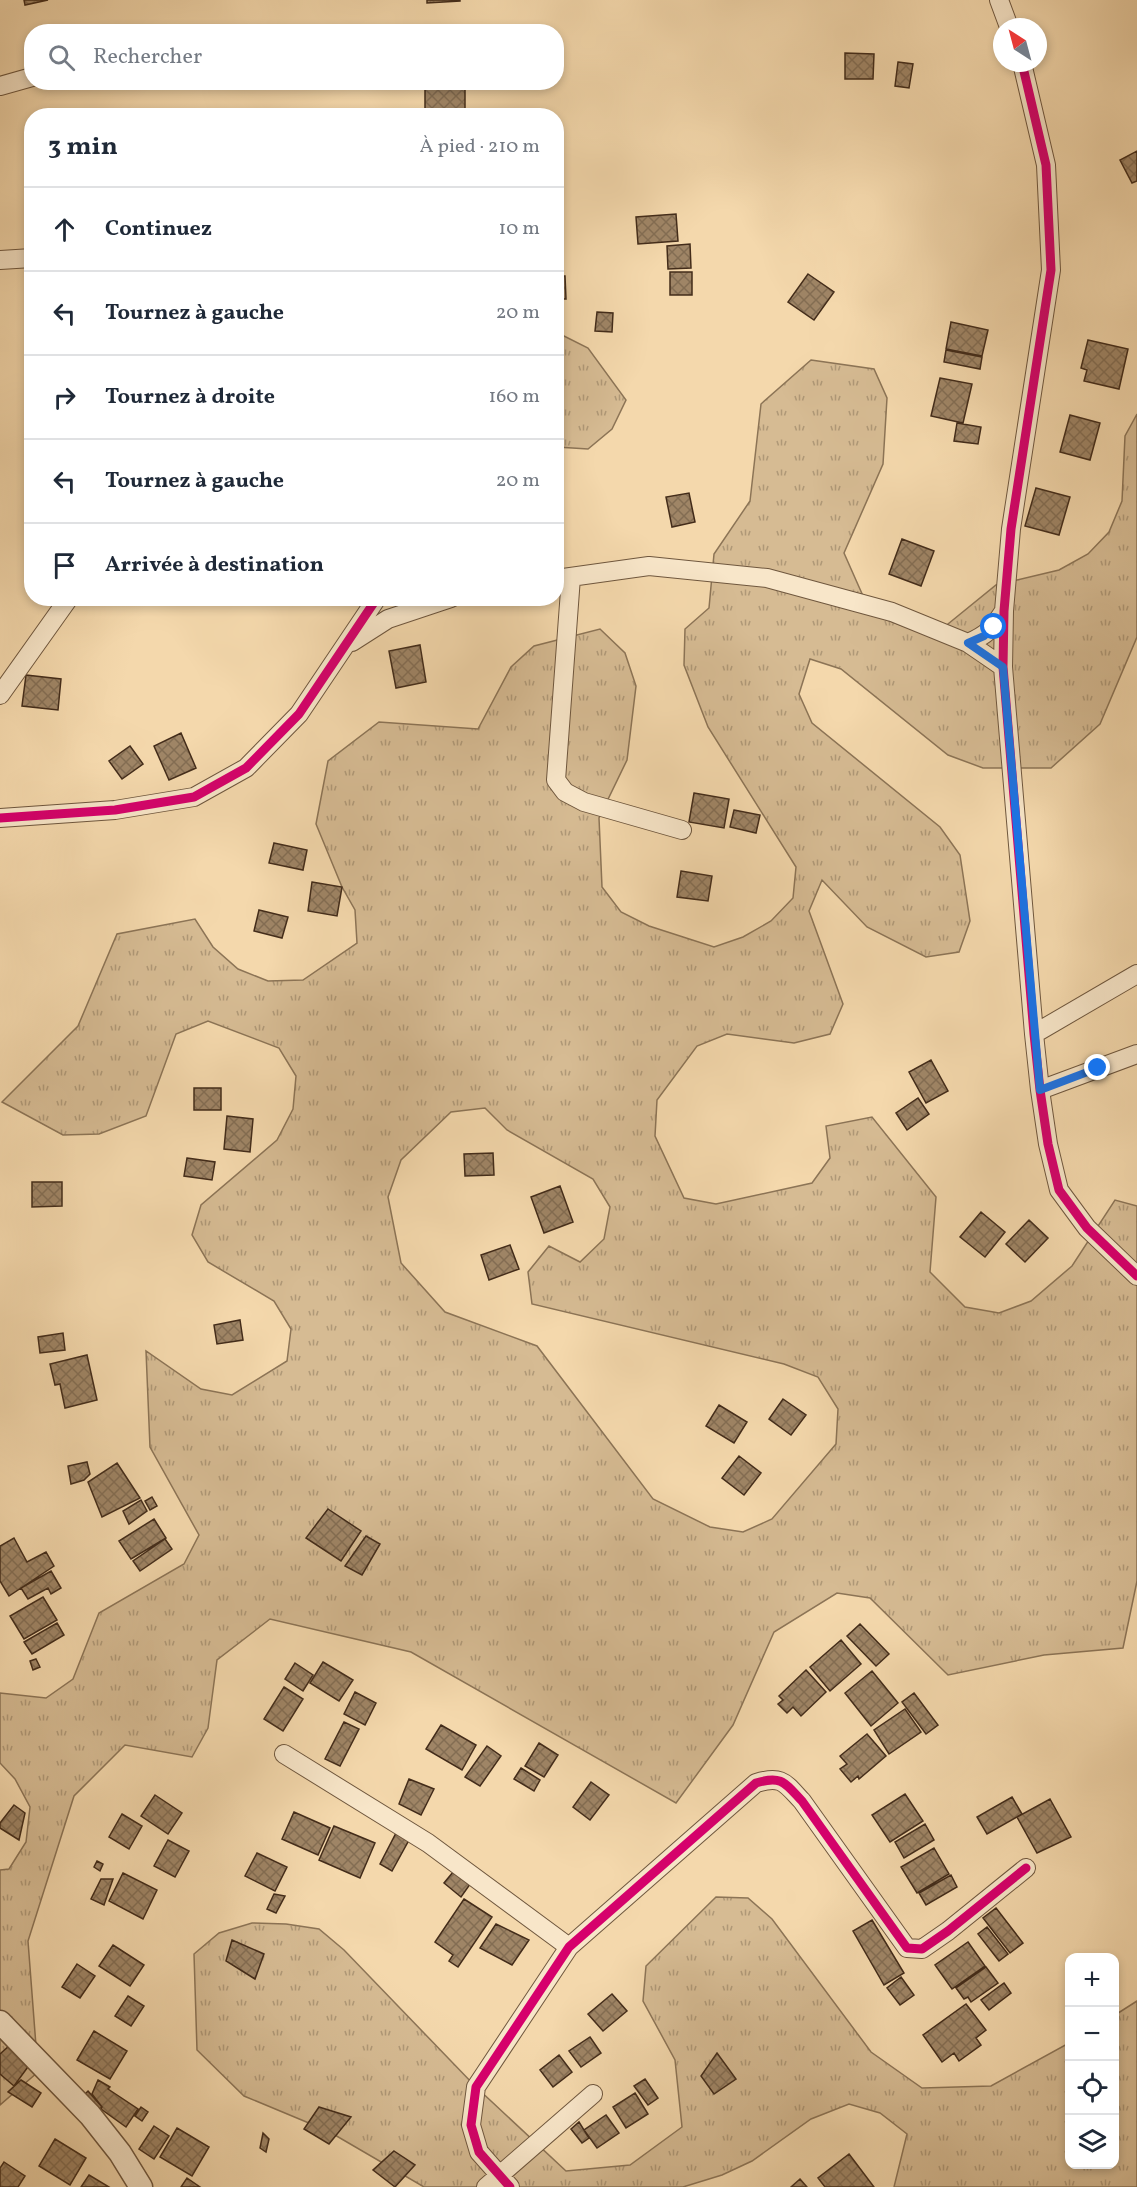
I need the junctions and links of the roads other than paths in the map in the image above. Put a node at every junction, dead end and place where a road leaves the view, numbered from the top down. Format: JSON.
{"nodes":[{"id":1,"x":999,"y":0,"type":"edge"},
{"id":2,"x":1006,"y":18,"type":"edge"},
{"id":3,"x":1024,"y":72,"type":"edge"},
{"id":4,"x":24,"y":79,"type":"edge"},
{"id":5,"x":0,"y":86,"type":"edge"},
{"id":6,"x":24,"y":258,"type":"edge"},
{"id":7,"x":0,"y":260,"type":"edge"},
{"id":8,"x":564,"y":578,"type":"edge"},
{"id":9,"x":63,"y":606,"type":"edge"},
{"id":10,"x":372,"y":606,"type":"edge"},
{"id":11,"x":427,"y":606,"type":"edge"},
{"id":12,"x":563,"y":606,"type":"edge"},
{"id":13,"x":1004,"y":611,"type":"junction"},
{"id":14,"x":968,"y":643,"type":"junction"},
{"id":15,"x":348,"y":644,"type":"junction"},
{"id":16,"x":1003,"y":667,"type":"junction"},
{"id":17,"x":0,"y":695,"type":"edge"},
{"id":18,"x":0,"y":818,"type":"edge"},
{"id":19,"x":682,"y":830,"type":"dead end"},
{"id":20,"x":1137,"y":974,"type":"edge"},
{"id":21,"x":1034,"y":1034,"type":"junction"},
{"id":22,"x":1137,"y":1054,"type":"edge"},
{"id":23,"x":1040,"y":1090,"type":"junction"},
{"id":24,"x":1137,"y":1276,"type":"edge"},
{"id":25,"x":284,"y":1754,"type":"dead end"},
{"id":26,"x":1026,"y":1868,"type":"dead end"},
{"id":27,"x":569,"y":1947,"type":"junction"},
{"id":28,"x":0,"y":2022,"type":"edge"},
{"id":29,"x":593,"y":2094,"type":"dead end"},
{"id":30,"x":498,"y":2183,"type":"edge"},
{"id":31,"x":141,"y":2187,"type":"edge"}],
"edges":[{"from":1,"to":2,"type":"street"},
{"from":3,"to":13,"type":"street"},
{"from":4,"to":5,"type":"street"},
{"from":6,"to":7,"type":"street"},
{"from":8,"to":14,"type":"street"},
{"from":9,"to":17,"type":"street"},
{"from":10,"to":15,"type":"street"},
{"from":11,"to":15,"type":"street"},
{"from":12,"to":19,"type":"street"},
{"from":13,"to":14,"type":"street"},
{"from":13,"to":16,"type":"street"},
{"from":14,"to":16,"type":"street"},
{"from":15,"to":18,"type":"street"},
{"from":16,"to":21,"type":"street"},
{"from":20,"to":21,"type":"street"},
{"from":21,"to":23,"type":"street"},
{"from":22,"to":23,"type":"street"},
{"from":23,"to":24,"type":"street"},
{"from":25,"to":27,"type":"street"},
{"from":26,"to":27,"type":"street"},
{"from":27,"to":30,"type":"street"},
{"from":28,"to":31,"type":"street"},
{"from":29,"to":30,"type":"street"}]}
